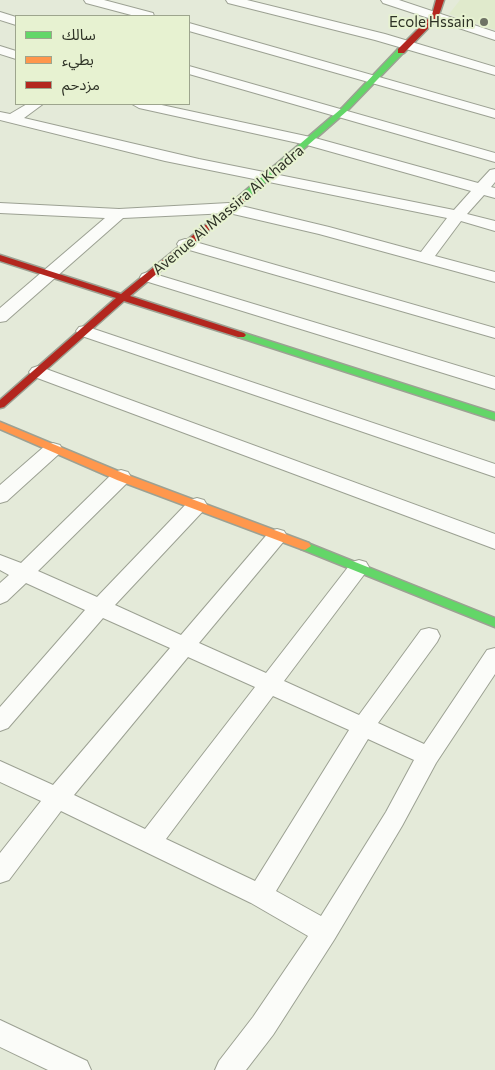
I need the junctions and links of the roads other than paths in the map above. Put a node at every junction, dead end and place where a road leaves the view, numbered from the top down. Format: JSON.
{"nodes":[{"id":1,"x":232,"y":0,"type":"edge"},
{"id":2,"x":387,"y":0,"type":"edge"},
{"id":3,"x":440,"y":0,"type":"edge"},
{"id":4,"x":100,"y":1,"type":"edge"},
{"id":5,"x":264,"y":4,"type":"edge"},
{"id":6,"x":145,"y":15,"type":"edge"},
{"id":7,"x":0,"y":16,"type":"edge"},
{"id":8,"x":435,"y":16,"type":"junction"},
{"id":9,"x":15,"y":21,"type":"edge"},
{"id":10,"x":190,"y":27,"type":"edge"},
{"id":11,"x":495,"y":36,"type":"edge"},
{"id":12,"x":406,"y":45,"type":"junction"},
{"id":13,"x":0,"y":50,"type":"edge"},
{"id":14,"x":15,"y":55,"type":"edge"},
{"id":15,"x":190,"y":70,"type":"edge"},
{"id":16,"x":495,"y":71,"type":"edge"},
{"id":17,"x":376,"y":79,"type":"junction"},
{"id":18,"x":34,"y":105,"type":"edge"},
{"id":19,"x":144,"y":105,"type":"edge"},
{"id":20,"x":340,"y":112,"type":"junction"},
{"id":21,"x":495,"y":114,"type":"edge"},
{"id":22,"x":6,"y":117,"type":"edge"},
{"id":23,"x":310,"y":141,"type":"junction"},
{"id":24,"x":495,"y":158,"type":"edge"},
{"id":25,"x":495,"y":173,"type":"edge"},
{"id":26,"x":265,"y":177,"type":"junction"},
{"id":27,"x":488,"y":191,"type":"edge"},
{"id":28,"x":0,"y":208,"type":"edge"},
{"id":29,"x":229,"y":208,"type":"junction"},
{"id":30,"x":120,"y":214,"type":"junction"},
{"id":31,"x":457,"y":216,"type":"junction"},
{"id":32,"x":495,"y":226,"type":"edge"},
{"id":33,"x":185,"y":244,"type":"junction"},
{"id":34,"x":0,"y":258,"type":"edge"},
{"id":35,"x":425,"y":258,"type":"junction"},
{"id":36,"x":51,"y":274,"type":"junction"},
{"id":37,"x":148,"y":277,"type":"junction"},
{"id":38,"x":495,"y":277,"type":"edge"},
{"id":39,"x":122,"y":298,"type":"junction"},
{"id":40,"x":0,"y":317,"type":"edge"},
{"id":41,"x":85,"y":331,"type":"junction"},
{"id":42,"x":495,"y":333,"type":"edge"},
{"id":43,"x":38,"y":372,"type":"junction"},
{"id":44,"x":495,"y":383,"type":"edge"},
{"id":45,"x":0,"y":405,"type":"edge"},
{"id":46,"x":495,"y":417,"type":"edge"},
{"id":47,"x":0,"y":425,"type":"edge"},
{"id":48,"x":53,"y":449,"type":"junction"},
{"id":49,"x":495,"y":471,"type":"edge"},
{"id":50,"x":122,"y":477,"type":"junction"},
{"id":51,"x":0,"y":496,"type":"edge"},
{"id":52,"x":197,"y":506,"type":"junction"},
{"id":53,"x":277,"y":536,"type":"junction"},
{"id":54,"x":495,"y":542,"type":"edge"},
{"id":55,"x":0,"y":562,"type":"edge"},
{"id":56,"x":359,"y":567,"type":"junction"},
{"id":57,"x":23,"y":572,"type":"junction"},
{"id":58,"x":0,"y":596,"type":"edge"},
{"id":59,"x":100,"y":607,"type":"junction"},
{"id":60,"x":495,"y":623,"type":"edge"},
{"id":61,"x":430,"y":636,"type":"dead end"},
{"id":62,"x":185,"y":646,"type":"junction"},
{"id":63,"x":495,"y":656,"type":"edge"},
{"id":64,"x":271,"y":685,"type":"junction"},
{"id":65,"x":0,"y":722,"type":"edge"},
{"id":66,"x":363,"y":726,"type":"junction"},
{"id":67,"x":428,"y":756,"type":"junction"},
{"id":68,"x":0,"y":771,"type":"edge"},
{"id":69,"x":57,"y":798,"type":"junction"},
{"id":70,"x":149,"y":842,"type":"junction"},
{"id":71,"x":0,"y":872,"type":"edge"},
{"id":72,"x":260,"y":895,"type":"junction"},
{"id":73,"x":324,"y":932,"type":"junction"},
{"id":74,"x":0,"y":1033,"type":"edge"},
{"id":75,"x":77,"y":1070,"type":"edge"},
{"id":76,"x":229,"y":1070,"type":"edge"}],
"edges":[{"from":1,"to":5,"type":"street"},
{"from":2,"to":8,"type":"street"},
{"from":3,"to":8,"type":"street","name":"Avenue Al Massira Al Khadra"},
{"from":4,"to":6,"type":"street"},
{"from":5,"to":12,"type":"street"},
{"from":7,"to":9,"type":"street"},
{"from":8,"to":11,"type":"street"},
{"from":8,"to":12,"type":"street","name":"Avenue Al Massira Al Khadra"},
{"from":10,"to":17,"type":"street"},
{"from":12,"to":16,"type":"street"},
{"from":12,"to":17,"type":"street","name":"Avenue Al Massira Al Khadra"},
{"from":13,"to":14,"type":"street"},
{"from":15,"to":20,"type":"street"},
{"from":17,"to":20,"type":"street","name":"Avenue Al Massira Al Khadra"},
{"from":17,"to":21,"type":"street"},
{"from":18,"to":22,"type":"street"},
{"from":19,"to":23,"type":"street"},
{"from":20,"to":23,"type":"street","name":"Avenue Al Massira Al Khadra"},
{"from":20,"to":24,"type":"street"},
{"from":22,"to":26,"type":"street"},
{"from":23,"to":26,"type":"street","name":"Avenue Al Massira Al Khadra"},
{"from":23,"to":27,"type":"street"},
{"from":25,"to":27,"type":"street"},
{"from":26,"to":29,"type":"street","name":"Avenue Al Massira Al Khadra"},
{"from":26,"to":31,"type":"street"},
{"from":27,"to":31,"type":"street"},
{"from":28,"to":30,"type":"street"},
{"from":29,"to":30,"type":"street"},
{"from":29,"to":33,"type":"street","name":"Avenue Al Massira Al Khadra"},
{"from":29,"to":35,"type":"street"},
{"from":30,"to":36,"type":"street"},
{"from":31,"to":32,"type":"street"},
{"from":31,"to":35,"type":"street"},
{"from":33,"to":37,"type":"street","name":"Avenue Al Massira Al Khadra"},
{"from":33,"to":42,"type":"street"},
{"from":34,"to":36,"type":"street"},
{"from":35,"to":38,"type":"street"},
{"from":36,"to":39,"type":"street"},
{"from":36,"to":40,"type":"street"},
{"from":37,"to":39,"type":"street","name":"Avenue Al Massira Al Khadra"},
{"from":37,"to":44,"type":"street"},
{"from":39,"to":41,"type":"street","name":"Avenue Al Massira Al Khadra"},
{"from":39,"to":46,"type":"street"},
{"from":41,"to":43,"type":"street","name":"Avenue Al Massira Al Khadra"},
{"from":41,"to":49,"type":"street"},
{"from":43,"to":45,"type":"street","name":"Avenue Al Massira Al Khadra"},
{"from":43,"to":54,"type":"street"},
{"from":47,"to":48,"type":"street"},
{"from":48,"to":50,"type":"street"},
{"from":48,"to":51,"type":"street"},
{"from":50,"to":52,"type":"street"},
{"from":50,"to":57,"type":"street"},
{"from":52,"to":53,"type":"street"},
{"from":52,"to":59,"type":"street"},
{"from":53,"to":56,"type":"street"},
{"from":53,"to":62,"type":"street"},
{"from":55,"to":57,"type":"street"},
{"from":56,"to":60,"type":"street"},
{"from":56,"to":64,"type":"street"},
{"from":57,"to":58,"type":"street"},
{"from":57,"to":59,"type":"street"},
{"from":59,"to":62,"type":"street"},
{"from":59,"to":65,"type":"street"},
{"from":61,"to":66,"type":"street"},
{"from":62,"to":64,"type":"street"},
{"from":62,"to":69,"type":"street"},
{"from":63,"to":67,"type":"street"},
{"from":64,"to":66,"type":"street"},
{"from":64,"to":70,"type":"street"},
{"from":66,"to":67,"type":"street"},
{"from":66,"to":72,"type":"street"},
{"from":67,"to":73,"type":"street"},
{"from":68,"to":69,"type":"street"},
{"from":69,"to":70,"type":"street"},
{"from":69,"to":71,"type":"street"},
{"from":70,"to":72,"type":"street"},
{"from":72,"to":73,"type":"street"},
{"from":73,"to":76,"type":"street"},
{"from":74,"to":75,"type":"street"}]}
